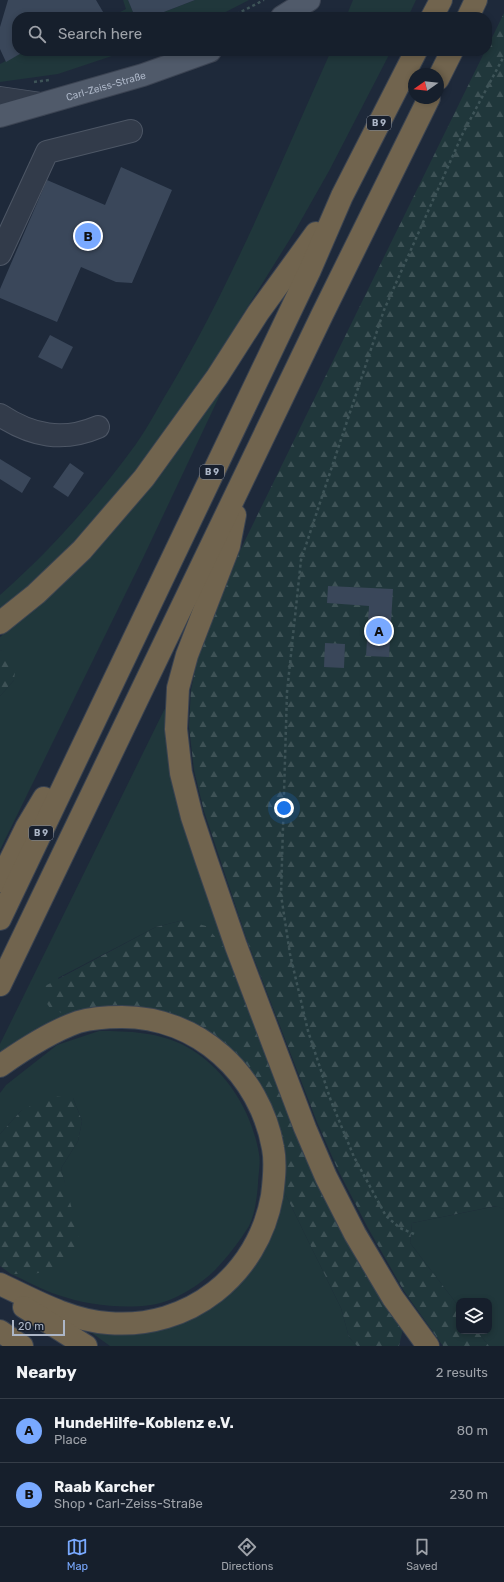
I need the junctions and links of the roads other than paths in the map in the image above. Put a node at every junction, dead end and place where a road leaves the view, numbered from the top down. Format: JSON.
{"nodes":[{"id":1,"x":309,"y":0,"type":"edge"},
{"id":2,"x":441,"y":0,"type":"edge"},
{"id":3,"x":476,"y":0,"type":"edge"},
{"id":4,"x":290,"y":12,"type":"edge"},
{"id":5,"x":435,"y":12,"type":"edge"},
{"id":6,"x":470,"y":12,"type":"edge"},
{"id":7,"x":197,"y":56,"type":"edge"},
{"id":8,"x":413,"y":56,"type":"edge"},
{"id":9,"x":450,"y":56,"type":"edge"},
{"id":10,"x":444,"y":68,"type":"edge"},
{"id":11,"x":0,"y":98,"type":"edge"},
{"id":12,"x":41,"y":104,"type":"junction"},
{"id":13,"x":426,"y":104,"type":"edge"},
{"id":14,"x":0,"y":116,"type":"edge"},
{"id":15,"x":131,"y":131,"type":"dead end"},
{"id":16,"x":342,"y":196,"type":"junction"},
{"id":17,"x":0,"y":254,"type":"edge"},
{"id":18,"x":0,"y":415,"type":"edge"},
{"id":19,"x":98,"y":427,"type":"dead end"},
{"id":20,"x":238,"y":490,"type":"junction"},
{"id":21,"x":0,"y":623,"type":"edge"},
{"id":22,"x":83,"y":748,"type":"junction"},
{"id":23,"x":0,"y":881,"type":"edge"},
{"id":24,"x":0,"y":919,"type":"edge"},
{"id":25,"x":0,"y":985,"type":"edge"},
{"id":26,"x":0,"y":1066,"type":"edge"},
{"id":27,"x":0,"y":1284,"type":"edge"},
{"id":28,"x":0,"y":1290,"type":"edge"},
{"id":29,"x":0,"y":1331,"type":"edge"},
{"id":30,"x":22,"y":1346,"type":"edge"},
{"id":31,"x":86,"y":1346,"type":"edge"},
{"id":32,"x":428,"y":1346,"type":"edge"}],
"edges":[{"from":1,"to":4,"type":"main road"},
{"from":2,"to":5,"type":"highway"},
{"from":3,"to":6,"type":"highway"},
{"from":7,"to":12,"type":"main road","name":"Carl-Zeiss-Straße"},
{"from":8,"to":16,"type":"highway","number":"B 9"},
{"from":9,"to":10,"type":"highway"},
{"from":11,"to":12,"type":"street"},
{"from":12,"to":14,"type":"main road","name":"Carl-Zeiss-Straße"},
{"from":13,"to":20,"type":"highway"},
{"from":15,"to":17,"type":"street"},
{"from":16,"to":21,"type":"highway"},
{"from":16,"to":22,"type":"highway","number":"B 9"},
{"from":18,"to":19,"type":"street"},
{"from":20,"to":25,"type":"highway"},
{"from":20,"to":32,"type":"highway"},
{"from":22,"to":23,"type":"highway"},
{"from":22,"to":24,"type":"highway","number":"B 9"},
{"from":26,"to":27,"type":"highway"},
{"from":28,"to":31,"type":"highway"},
{"from":29,"to":30,"type":"highway"}]}
